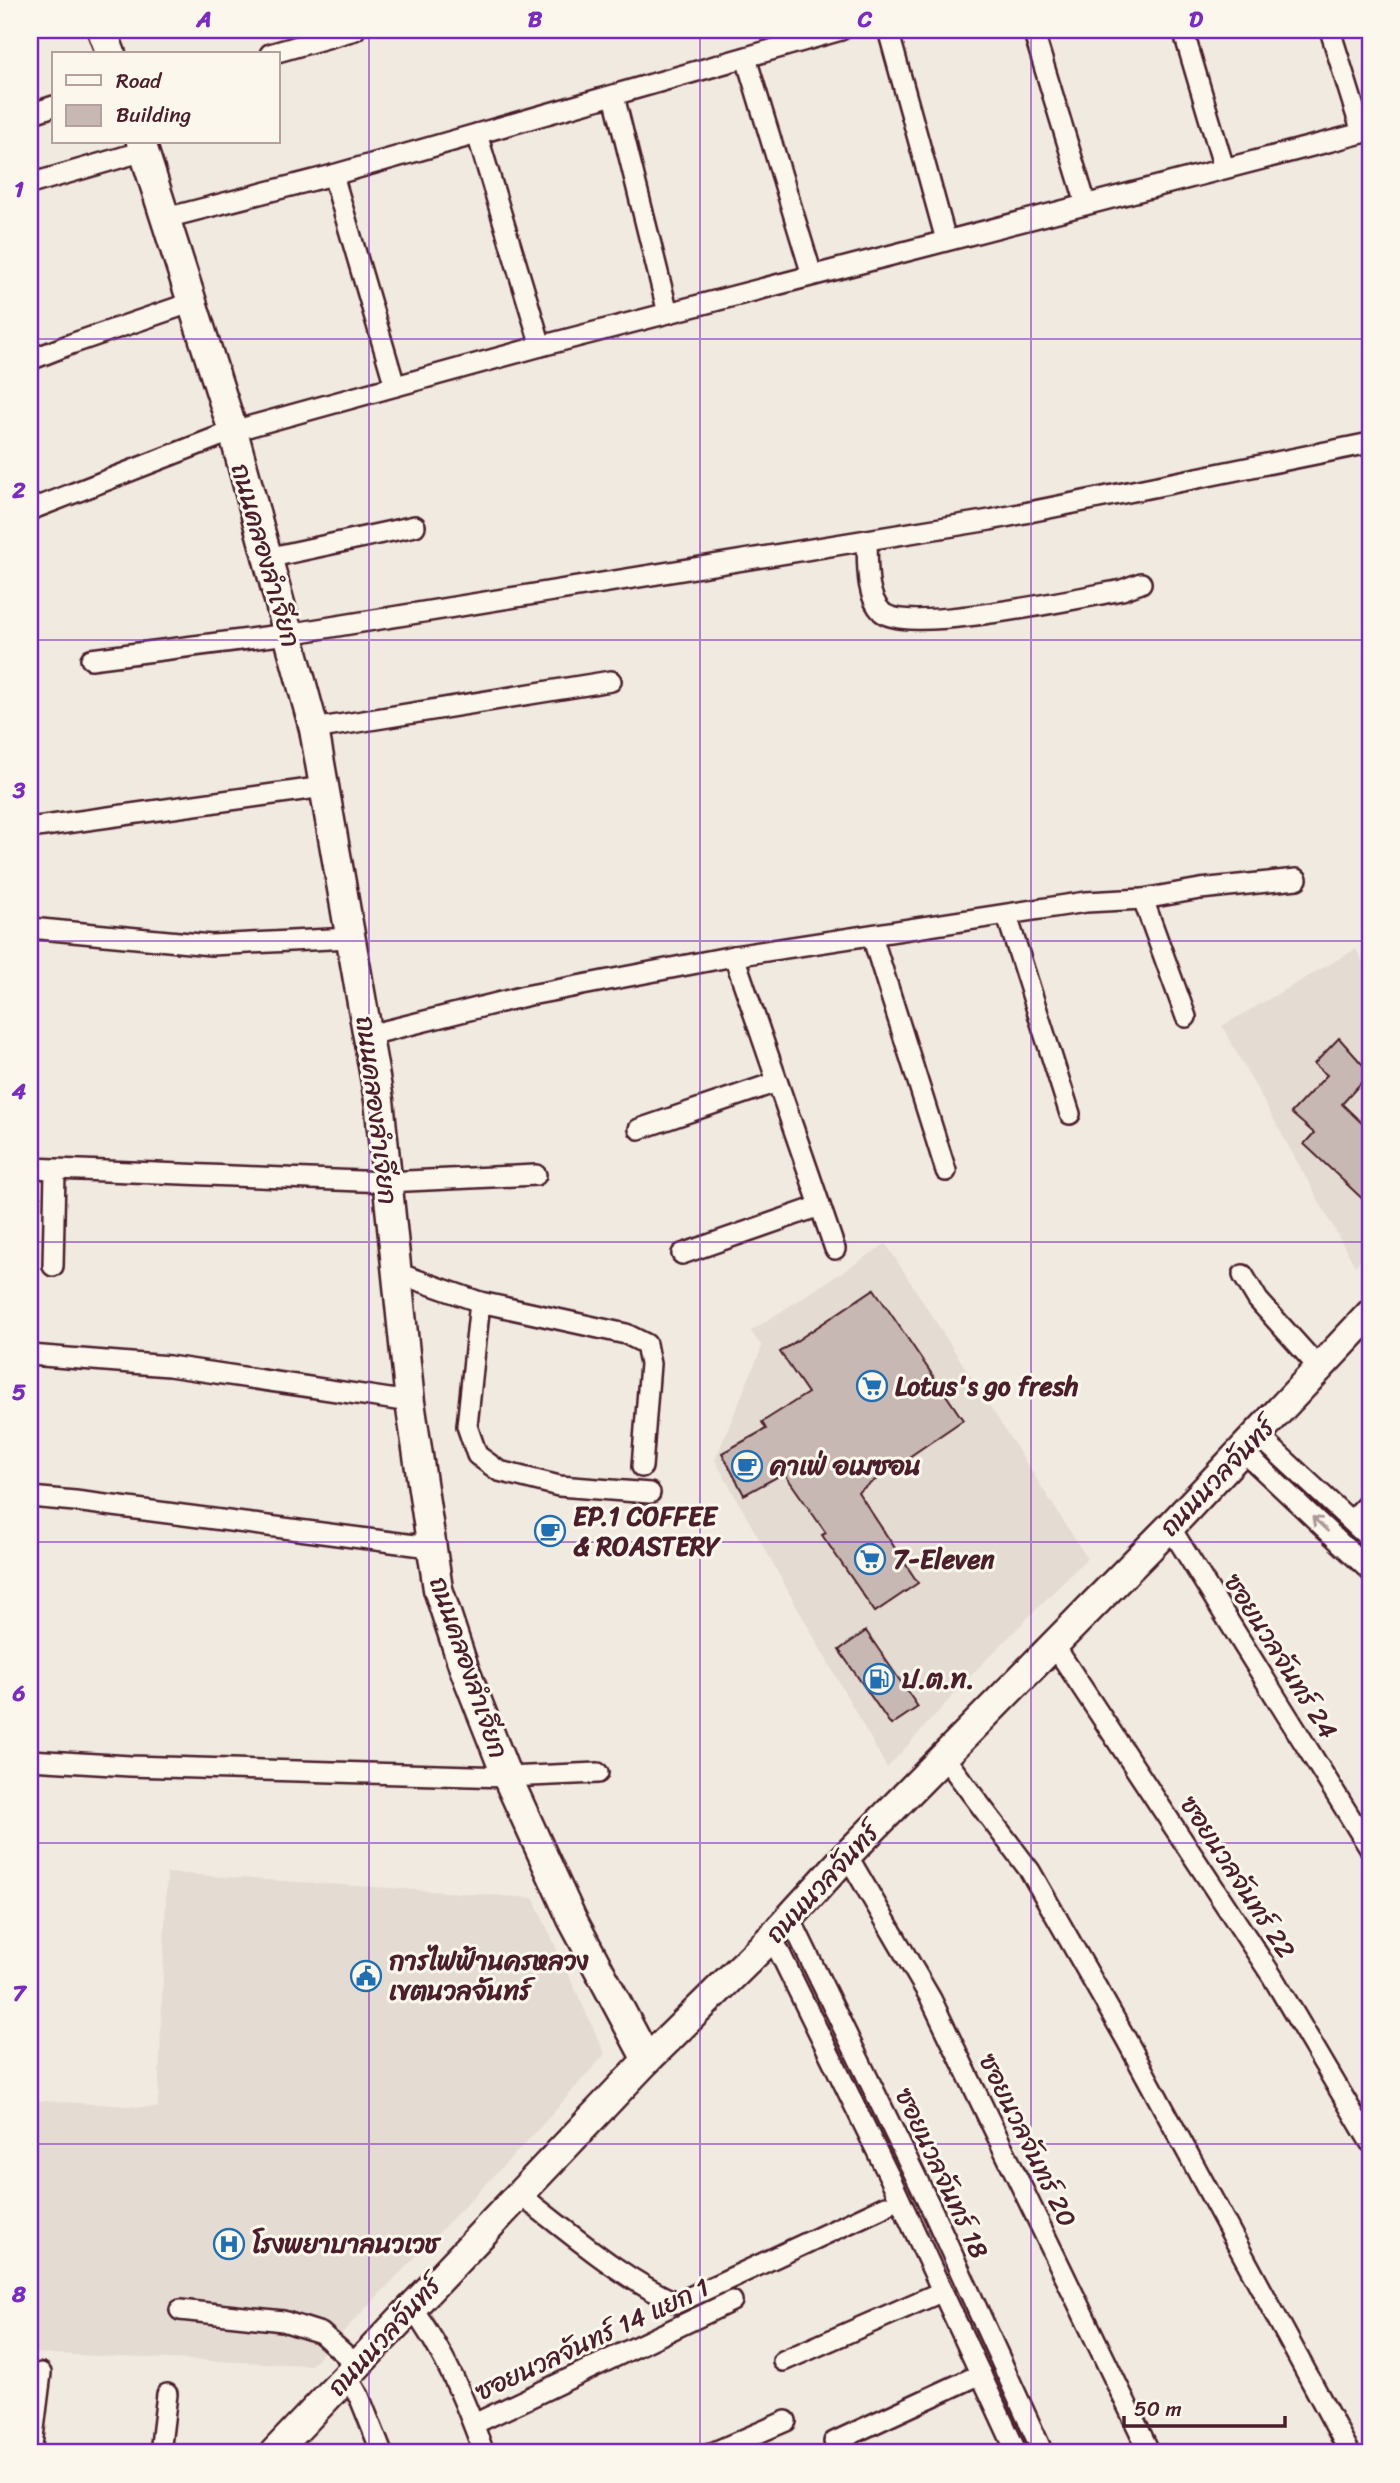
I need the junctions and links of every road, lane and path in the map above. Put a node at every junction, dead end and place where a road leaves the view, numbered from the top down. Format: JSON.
{"nodes":[{"id":1,"x":102,"y":30,"type":"edge"},
{"id":2,"x":355,"y":30,"type":"edge"},
{"id":3,"x":841,"y":30,"type":"edge"},
{"id":4,"x":888,"y":30,"type":"edge"},
{"id":5,"x":1033,"y":30,"type":"edge"},
{"id":6,"x":1183,"y":30,"type":"edge"},
{"id":7,"x":1330,"y":30,"type":"edge"},
{"id":8,"x":110,"y":52,"type":"edge"},
{"id":9,"x":277,"y":52,"type":"edge"},
{"id":10,"x":746,"y":58,"type":"junction"},
{"id":11,"x":614,"y":96,"type":"junction"},
{"id":12,"x":52,"y":107,"type":"edge"},
{"id":13,"x":30,"y":114,"type":"edge"},
{"id":14,"x":1366,"y":132,"type":"edge"},
{"id":15,"x":477,"y":134,"type":"junction"},
{"id":16,"x":142,"y":146,"type":"edge"},
{"id":17,"x":1224,"y":168,"type":"junction"},
{"id":18,"x":333,"y":175,"type":"junction"},
{"id":19,"x":30,"y":184,"type":"edge"},
{"id":20,"x":1086,"y":204,"type":"junction"},
{"id":21,"x":166,"y":218,"type":"junction"},
{"id":22,"x":946,"y":240,"type":"junction"},
{"id":23,"x":812,"y":275,"type":"junction"},
{"id":24,"x":193,"y":302,"type":"junction"},
{"id":25,"x":668,"y":313,"type":"junction"},
{"id":26,"x":541,"y":346,"type":"junction"},
{"id":27,"x":30,"y":360,"type":"edge"},
{"id":28,"x":395,"y":386,"type":"junction"},
{"id":29,"x":233,"y":431,"type":"junction"},
{"id":30,"x":1370,"y":443,"type":"edge"},
{"id":31,"x":30,"y":510,"type":"edge"},
{"id":32,"x":415,"y":526,"type":"dead end"},
{"id":33,"x":867,"y":540,"type":"junction"},
{"id":34,"x":267,"y":558,"type":"junction"},
{"id":35,"x":1141,"y":583,"type":"dead end"},
{"id":36,"x":288,"y":634,"type":"junction"},
{"id":37,"x":91,"y":659,"type":"dead end"},
{"id":38,"x":611,"y":681,"type":"dead end"},
{"id":39,"x":314,"y":729,"type":"junction"},
{"id":40,"x":324,"y":788,"type":"junction"},
{"id":41,"x":30,"y":828,"type":"edge"},
{"id":42,"x":1297,"y":879,"type":"dead end"},
{"id":43,"x":1143,"y":899,"type":"junction"},
{"id":44,"x":1007,"y":916,"type":"junction"},
{"id":45,"x":30,"y":928,"type":"edge"},
{"id":46,"x":872,"y":936,"type":"junction"},
{"id":47,"x":350,"y":938,"type":"junction"},
{"id":48,"x":734,"y":956,"type":"junction"},
{"id":49,"x":1186,"y":1017,"type":"dead end"},
{"id":50,"x":369,"y":1035,"type":"junction"},
{"id":51,"x":778,"y":1082,"type":"junction"},
{"id":52,"x":1070,"y":1114,"type":"dead end"},
{"id":53,"x":639,"y":1129,"type":"dead end"},
{"id":54,"x":30,"y":1168,"type":"edge"},
{"id":55,"x":55,"y":1171,"type":"junction"},
{"id":56,"x":946,"y":1171,"type":"dead end"},
{"id":57,"x":536,"y":1175,"type":"dead end"},
{"id":58,"x":386,"y":1182,"type":"junction"},
{"id":59,"x":820,"y":1206,"type":"junction"},
{"id":60,"x":835,"y":1249,"type":"dead end"},
{"id":61,"x":682,"y":1254,"type":"dead end"},
{"id":62,"x":53,"y":1266,"type":"dead end"},
{"id":63,"x":397,"y":1273,"type":"junction"},
{"id":64,"x":1243,"y":1275,"type":"dead end"},
{"id":65,"x":480,"y":1302,"type":"junction"},
{"id":66,"x":1370,"y":1314,"type":"edge"},
{"id":67,"x":30,"y":1355,"type":"edge"},
{"id":68,"x":1320,"y":1369,"type":"junction"},
{"id":69,"x":410,"y":1402,"type":"junction"},
{"id":70,"x":1251,"y":1443,"type":"junction"},
{"id":71,"x":642,"y":1466,"type":"dead end"},
{"id":72,"x":650,"y":1493,"type":"dead end"},
{"id":73,"x":30,"y":1497,"type":"edge"},
{"id":74,"x":1370,"y":1502,"type":"edge"},
{"id":75,"x":1352,"y":1521,"type":"junction"},
{"id":76,"x":1170,"y":1527,"type":"junction"},
{"id":77,"x":1370,"y":1539,"type":"edge"},
{"id":78,"x":430,"y":1547,"type":"junction"},
{"id":79,"x":1370,"y":1571,"type":"edge"},
{"id":80,"x":1054,"y":1645,"type":"junction"},
{"id":81,"x":944,"y":1756,"type":"junction"},
{"id":82,"x":30,"y":1760,"type":"edge"},
{"id":83,"x":598,"y":1773,"type":"dead end"},
{"id":84,"x":507,"y":1777,"type":"junction"},
{"id":85,"x":1370,"y":1849,"type":"edge"},
{"id":86,"x":847,"y":1855,"type":"junction"},
{"id":87,"x":781,"y":1927,"type":"junction"},
{"id":88,"x":647,"y":2060,"type":"junction"},
{"id":89,"x":1370,"y":2142,"type":"edge"},
{"id":90,"x":519,"y":2194,"type":"junction"},
{"id":91,"x":886,"y":2206,"type":"dead end"},
{"id":92,"x":941,"y":2292,"type":"junction"},
{"id":93,"x":732,"y":2301,"type":"dead end"},
{"id":94,"x":411,"y":2307,"type":"junction"},
{"id":95,"x":180,"y":2310,"type":"dead end"},
{"id":96,"x":783,"y":2361,"type":"dead end"},
{"id":97,"x":351,"y":2370,"type":"junction"},
{"id":98,"x":41,"y":2373,"type":"dead end"},
{"id":99,"x":981,"y":2374,"type":"junction"},
{"id":100,"x":167,"y":2394,"type":"dead end"},
{"id":101,"x":786,"y":2421,"type":"dead end"},
{"id":102,"x":474,"y":2424,"type":"junction"},
{"id":103,"x":834,"y":2442,"type":"dead end"},
{"id":104,"x":1011,"y":2451,"type":"edge"},
{"id":105,"x":31,"y":2453,"type":"edge"},
{"id":106,"x":160,"y":2453,"type":"edge"},
{"id":107,"x":274,"y":2453,"type":"edge"},
{"id":108,"x":382,"y":2453,"type":"edge"},
{"id":109,"x":484,"y":2453,"type":"edge"},
{"id":110,"x":712,"y":2453,"type":"edge"},
{"id":111,"x":1043,"y":2453,"type":"edge"},
{"id":112,"x":1150,"y":2453,"type":"edge"},
{"id":113,"x":1350,"y":2453,"type":"edge"}],
"edges":[{"from":1,"to":8,"type":"street"},
{"from":2,"to":9,"type":"street"},
{"from":3,"to":10,"type":"street"},
{"from":4,"to":22,"type":"street"},
{"from":5,"to":20,"type":"street"},
{"from":6,"to":17,"type":"street"},
{"from":7,"to":14,"type":"street"},
{"from":10,"to":11,"type":"street"},
{"from":10,"to":23,"type":"street"},
{"from":11,"to":15,"type":"street"},
{"from":11,"to":25,"type":"street"},
{"from":12,"to":13,"type":"street"},
{"from":14,"to":17,"type":"street"},
{"from":15,"to":18,"type":"street"},
{"from":15,"to":26,"type":"street"},
{"from":16,"to":19,"type":"street"},
{"from":16,"to":21,"type":"street","name":"ถนนคลองลำเจียก"},
{"from":17,"to":20,"type":"street"},
{"from":18,"to":21,"type":"street"},
{"from":18,"to":28,"type":"street"},
{"from":20,"to":22,"type":"street"},
{"from":21,"to":24,"type":"street","name":"ถนนคลองลำเจียก"},
{"from":22,"to":23,"type":"street"},
{"from":23,"to":25,"type":"street"},
{"from":24,"to":27,"type":"street"},
{"from":24,"to":29,"type":"street","name":"ถนนคลองลำเจียก"},
{"from":25,"to":26,"type":"street"},
{"from":26,"to":28,"type":"street"},
{"from":28,"to":29,"type":"street"},
{"from":29,"to":31,"type":"street"},
{"from":29,"to":34,"type":"street","name":"ถนนคลองลำเจียก"},
{"from":30,"to":33,"type":"street"},
{"from":32,"to":34,"type":"street"},
{"from":33,"to":35,"type":"street"},
{"from":33,"to":36,"type":"street"},
{"from":34,"to":36,"type":"street","name":"ถนนคลองลำเจียก"},
{"from":36,"to":37,"type":"street"},
{"from":36,"to":39,"type":"street","name":"ถนนคลองลำเจียก"},
{"from":38,"to":39,"type":"street"},
{"from":39,"to":40,"type":"street","name":"ถนนคลองลำเจียก"},
{"from":40,"to":41,"type":"street"},
{"from":40,"to":47,"type":"street","name":"ถนนคลองลำเจียก"},
{"from":42,"to":43,"type":"street"},
{"from":43,"to":44,"type":"street"},
{"from":43,"to":49,"type":"street"},
{"from":44,"to":46,"type":"street"},
{"from":44,"to":52,"type":"street"},
{"from":45,"to":47,"type":"street"},
{"from":46,"to":48,"type":"street"},
{"from":46,"to":56,"type":"street"},
{"from":47,"to":50,"type":"street","name":"ถนนคลองลำเจียก"},
{"from":48,"to":50,"type":"street"},
{"from":48,"to":51,"type":"street"},
{"from":50,"to":58,"type":"street","name":"ถนนคลองลำเจียก"},
{"from":51,"to":53,"type":"street"},
{"from":51,"to":59,"type":"street"},
{"from":54,"to":55,"type":"street"},
{"from":55,"to":58,"type":"street"},
{"from":55,"to":62,"type":"street"},
{"from":57,"to":58,"type":"street"},
{"from":58,"to":63,"type":"street","name":"ถนนคลองลำเจียก"},
{"from":59,"to":60,"type":"street"},
{"from":59,"to":61,"type":"street"},
{"from":63,"to":65,"type":"street"},
{"from":63,"to":69,"type":"street","name":"ถนนคลองลำเจียก"},
{"from":64,"to":68,"type":"street"},
{"from":65,"to":71,"type":"street"},
{"from":65,"to":72,"type":"street"},
{"from":66,"to":68,"type":"street","name":"ถนนนวลจันทร์"},
{"from":67,"to":69,"type":"street"},
{"from":68,"to":70,"type":"street","name":"ถนนนวลจันทร์"},
{"from":69,"to":78,"type":"street","name":"ถนนคลองลำเจียก"},
{"from":70,"to":75,"type":"street"},
{"from":70,"to":76,"type":"street","name":"ถนนนวลจันทร์"},
{"from":79,"to":70,"type":"street","one_way":true},
{"from":73,"to":78,"type":"street"},
{"from":74,"to":75,"type":"street"},
{"from":75,"to":77,"type":"street"},
{"from":76,"to":80,"type":"street","name":"ถนนนวลจันทร์"},
{"from":76,"to":85,"type":"street","name":"ซอยนวลจันทร์ 24"},
{"from":78,"to":84,"type":"street","name":"ถนนคลองลำเจียก"},
{"from":80,"to":81,"type":"street","name":"ถนนนวลจันทร์"},
{"from":80,"to":89,"type":"street","name":"ซอยนวลจันทร์ 22"},
{"from":81,"to":86,"type":"street","name":"ถนนนวลจันทร์"},
{"from":81,"to":113,"type":"street"},
{"from":82,"to":84,"type":"street"},
{"from":83,"to":84,"type":"street"},
{"from":84,"to":88,"type":"street","name":"ถนนคลองลำเจียก"},
{"from":86,"to":87,"type":"street","name":"ถนนนวลจันทร์"},
{"from":86,"to":112,"type":"street","name":"ซอยนวลจันทร์ 20"},
{"from":87,"to":88,"type":"street","name":"ถนนนวลจันทร์"},
{"from":87,"to":92,"type":"street"},
{"from":87,"to":111,"type":"street","name":"ซอยนวลจันทร์ 18"},
{"from":88,"to":90,"type":"street","name":"ถนนนวลจันทร์"},
{"from":90,"to":91,"type":"street"},
{"from":90,"to":94,"type":"street","name":"ถนนนวลจันทร์"},
{"from":92,"to":96,"type":"street"},
{"from":92,"to":99,"type":"street"},
{"from":93,"to":102,"type":"street","name":"ซอยนวลจันทร์ 14 แยก 1"},
{"from":94,"to":97,"type":"street","name":"ถนนนวลจันทร์"},
{"from":94,"to":102,"type":"street"},
{"from":95,"to":97,"type":"street"},
{"from":97,"to":107,"type":"street","name":"ถนนนวลจันทร์"},
{"from":97,"to":108,"type":"street"},
{"from":98,"to":105,"type":"street"},
{"from":99,"to":103,"type":"street"},
{"from":99,"to":104,"type":"street"},
{"from":100,"to":106,"type":"street"},
{"from":101,"to":110,"type":"street"},
{"from":102,"to":109,"type":"street"}]}
